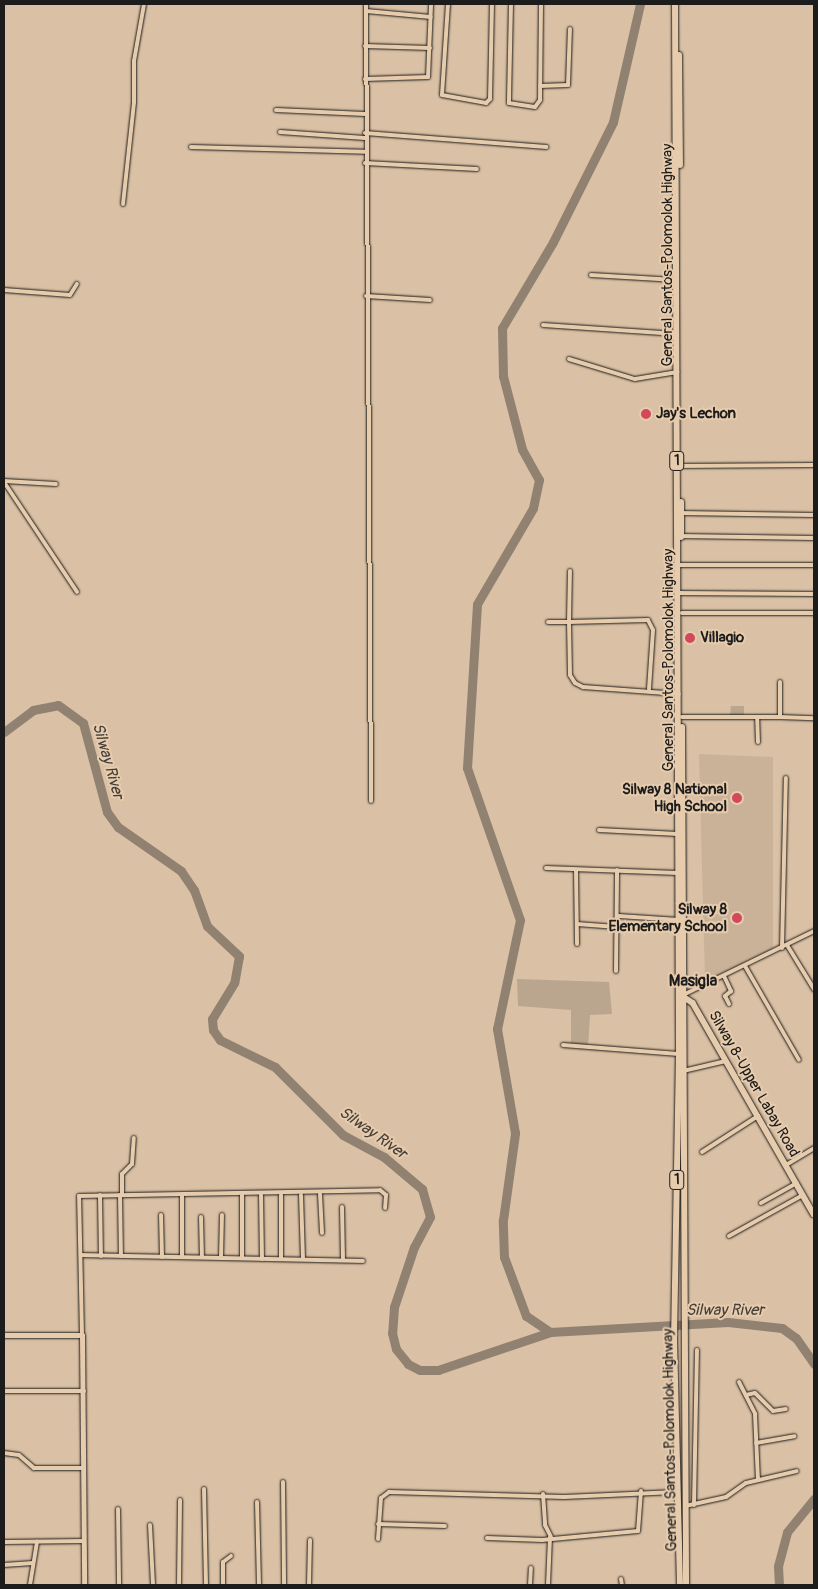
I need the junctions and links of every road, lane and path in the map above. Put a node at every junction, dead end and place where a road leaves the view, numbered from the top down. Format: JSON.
{"nodes":[{"id":1,"x":144,"y":4,"type":"edge"},
{"id":2,"x":366,"y":4,"type":"edge"},
{"id":3,"x":431,"y":4,"type":"edge"},
{"id":4,"x":448,"y":4,"type":"edge"},
{"id":5,"x":492,"y":4,"type":"edge"},
{"id":6,"x":511,"y":4,"type":"edge"},
{"id":7,"x":541,"y":4,"type":"edge"},
{"id":8,"x":675,"y":4,"type":"edge"},
{"id":9,"x":679,"y":4,"type":"edge"},
{"id":10,"x":366,"y":11,"type":"junction"},
{"id":11,"x":431,"y":17,"type":"junction"},
{"id":12,"x":570,"y":29,"type":"dead end"},
{"id":13,"x":366,"y":46,"type":"junction"},
{"id":14,"x":430,"y":48,"type":"junction"},
{"id":15,"x":365,"y":79,"type":"junction"},
{"id":16,"x":540,"y":86,"type":"junction"},
{"id":17,"x":276,"y":110,"type":"dead end"},
{"id":18,"x":365,"y":114,"type":"junction"},
{"id":19,"x":280,"y":132,"type":"dead end"},
{"id":20,"x":365,"y":133,"type":"junction"},
{"id":21,"x":365,"y":138,"type":"junction"},
{"id":22,"x":191,"y":147,"type":"dead end"},
{"id":23,"x":546,"y":147,"type":"dead end"},
{"id":24,"x":365,"y":152,"type":"junction"},
{"id":25,"x":365,"y":163,"type":"junction"},
{"id":26,"x":477,"y":169,"type":"dead end"},
{"id":27,"x":123,"y":204,"type":"dead end"},
{"id":28,"x":591,"y":275,"type":"dead end"},
{"id":29,"x":676,"y":280,"type":"junction"},
{"id":30,"x":77,"y":284,"type":"dead end"},
{"id":31,"x":4,"y":290,"type":"edge"},
{"id":32,"x":366,"y":296,"type":"junction"},
{"id":33,"x":430,"y":300,"type":"dead end"},
{"id":34,"x":543,"y":325,"type":"dead end"},
{"id":35,"x":677,"y":334,"type":"junction"},
{"id":36,"x":569,"y":358,"type":"dead end"},
{"id":37,"x":677,"y":372,"type":"junction"},
{"id":38,"x":679,"y":466,"type":"junction"},
{"id":39,"x":814,"y":466,"type":"edge"},
{"id":40,"x":4,"y":481,"type":"edge"},
{"id":41,"x":56,"y":484,"type":"dead end"},
{"id":42,"x":679,"y":513,"type":"junction"},
{"id":43,"x":814,"y":515,"type":"edge"},
{"id":44,"x":679,"y":536,"type":"junction"},
{"id":45,"x":814,"y":538,"type":"edge"},
{"id":46,"x":679,"y":565,"type":"junction"},
{"id":47,"x":814,"y":565,"type":"edge"},
{"id":48,"x":570,"y":571,"type":"dead end"},
{"id":49,"x":77,"y":592,"type":"dead end"},
{"id":50,"x":680,"y":593,"type":"junction"},
{"id":51,"x":814,"y":594,"type":"edge"},
{"id":52,"x":682,"y":613,"type":"junction"},
{"id":53,"x":814,"y":613,"type":"edge"},
{"id":54,"x":548,"y":622,"type":"dead end"},
{"id":55,"x":569,"y":622,"type":"junction"},
{"id":56,"x":780,"y":682,"type":"dead end"},
{"id":57,"x":649,"y":689,"type":"junction"},
{"id":58,"x":679,"y":694,"type":"junction"},
{"id":59,"x":682,"y":717,"type":"junction"},
{"id":60,"x":757,"y":717,"type":"junction"},
{"id":61,"x":780,"y":717,"type":"junction"},
{"id":62,"x":814,"y":718,"type":"edge"},
{"id":63,"x":758,"y":742,"type":"dead end"},
{"id":64,"x":786,"y":778,"type":"dead end"},
{"id":65,"x":371,"y":801,"type":"dead end"},
{"id":66,"x":599,"y":830,"type":"dead end"},
{"id":67,"x":678,"y":834,"type":"junction"},
{"id":68,"x":546,"y":868,"type":"dead end"},
{"id":69,"x":576,"y":870,"type":"junction"},
{"id":70,"x":617,"y":870,"type":"junction"},
{"id":71,"x":678,"y":872,"type":"junction"},
{"id":72,"x":619,"y":916,"type":"junction"},
{"id":73,"x":679,"y":920,"type":"junction"},
{"id":74,"x":577,"y":924,"type":"junction"},
{"id":75,"x":618,"y":926,"type":"junction"},
{"id":76,"x":814,"y":931,"type":"edge"},
{"id":77,"x":578,"y":944,"type":"dead end"},
{"id":78,"x":788,"y":945,"type":"junction"},
{"id":79,"x":782,"y":948,"type":"junction"},
{"id":80,"x":745,"y":966,"type":"junction"},
{"id":81,"x":616,"y":971,"type":"dead end"},
{"id":82,"x":724,"y":976,"type":"junction"},
{"id":83,"x":814,"y":989,"type":"edge"},
{"id":84,"x":681,"y":995,"type":"junction"},
{"id":85,"x":729,"y":1004,"type":"dead end"},
{"id":86,"x":563,"y":1045,"type":"dead end"},
{"id":87,"x":679,"y":1054,"type":"junction"},
{"id":88,"x":799,"y":1060,"type":"dead end"},
{"id":89,"x":726,"y":1061,"type":"junction"},
{"id":90,"x":683,"y":1071,"type":"junction"},
{"id":91,"x":758,"y":1116,"type":"junction"},
{"id":92,"x":134,"y":1138,"type":"dead end"},
{"id":93,"x":814,"y":1148,"type":"edge"},
{"id":94,"x":702,"y":1152,"type":"dead end"},
{"id":95,"x":786,"y":1165,"type":"junction"},
{"id":96,"x":796,"y":1183,"type":"junction"},
{"id":97,"x":301,"y":1194,"type":"junction"},
{"id":98,"x":320,"y":1194,"type":"junction"},
{"id":99,"x":100,"y":1195,"type":"junction"},
{"id":100,"x":121,"y":1195,"type":"junction"},
{"id":101,"x":182,"y":1195,"type":"junction"},
{"id":102,"x":242,"y":1195,"type":"junction"},
{"id":103,"x":261,"y":1195,"type":"junction"},
{"id":104,"x":281,"y":1195,"type":"junction"},
{"id":105,"x":803,"y":1195,"type":"junction"},
{"id":106,"x":761,"y":1202,"type":"dead end"},
{"id":107,"x":342,"y":1207,"type":"dead end"},
{"id":108,"x":385,"y":1208,"type":"dead end"},
{"id":109,"x":814,"y":1214,"type":"edge"},
{"id":110,"x":161,"y":1215,"type":"dead end"},
{"id":111,"x":222,"y":1215,"type":"dead end"},
{"id":112,"x":200,"y":1217,"type":"dead end"},
{"id":113,"x":322,"y":1233,"type":"dead end"},
{"id":114,"x":729,"y":1236,"type":"dead end"},
{"id":115,"x":81,"y":1255,"type":"junction"},
{"id":116,"x":101,"y":1256,"type":"junction"},
{"id":117,"x":122,"y":1256,"type":"junction"},
{"id":118,"x":162,"y":1256,"type":"junction"},
{"id":119,"x":182,"y":1257,"type":"junction"},
{"id":120,"x":202,"y":1257,"type":"junction"},
{"id":121,"x":221,"y":1258,"type":"junction"},
{"id":122,"x":242,"y":1258,"type":"junction"},
{"id":123,"x":262,"y":1258,"type":"junction"},
{"id":124,"x":281,"y":1259,"type":"junction"},
{"id":125,"x":303,"y":1259,"type":"junction"},
{"id":126,"x":343,"y":1260,"type":"junction"},
{"id":127,"x":362,"y":1261,"type":"dead end"},
{"id":128,"x":678,"y":1306,"type":"junction"},
{"id":129,"x":4,"y":1335,"type":"edge"},
{"id":130,"x":82,"y":1335,"type":"junction"},
{"id":131,"x":678,"y":1339,"type":"junction"},
{"id":132,"x":697,"y":1350,"type":"dead end"},
{"id":133,"x":739,"y":1382,"type":"dead end"},
{"id":134,"x":4,"y":1391,"type":"edge"},
{"id":135,"x":84,"y":1391,"type":"junction"},
{"id":136,"x":746,"y":1395,"type":"junction"},
{"id":137,"x":786,"y":1409,"type":"dead end"},
{"id":138,"x":794,"y":1436,"type":"dead end"},
{"id":139,"x":756,"y":1443,"type":"junction"},
{"id":140,"x":4,"y":1453,"type":"edge"},
{"id":141,"x":83,"y":1468,"type":"junction"},
{"id":142,"x":797,"y":1471,"type":"dead end"},
{"id":143,"x":758,"y":1480,"type":"junction"},
{"id":144,"x":283,"y":1482,"type":"dead end"},
{"id":145,"x":204,"y":1489,"type":"dead end"},
{"id":146,"x":641,"y":1492,"type":"junction"},
{"id":147,"x":676,"y":1492,"type":"junction"},
{"id":148,"x":543,"y":1494,"type":"junction"},
{"id":149,"x":180,"y":1500,"type":"dead end"},
{"id":150,"x":257,"y":1502,"type":"dead end"},
{"id":151,"x":694,"y":1505,"type":"junction"},
{"id":152,"x":683,"y":1507,"type":"junction"},
{"id":153,"x":118,"y":1509,"type":"dead end"},
{"id":154,"x":378,"y":1524,"type":"junction"},
{"id":155,"x":150,"y":1525,"type":"dead end"},
{"id":156,"x":445,"y":1526,"type":"dead end"},
{"id":157,"x":551,"y":1537,"type":"junction"},
{"id":158,"x":487,"y":1538,"type":"dead end"},
{"id":159,"x":378,"y":1539,"type":"dead end"},
{"id":160,"x":310,"y":1540,"type":"dead end"},
{"id":161,"x":4,"y":1542,"type":"edge"},
{"id":162,"x":37,"y":1542,"type":"junction"},
{"id":163,"x":84,"y":1542,"type":"junction"},
{"id":164,"x":230,"y":1556,"type":"dead end"},
{"id":165,"x":33,"y":1563,"type":"junction"},
{"id":166,"x":4,"y":1565,"type":"edge"},
{"id":167,"x":531,"y":1568,"type":"dead end"},
{"id":168,"x":621,"y":1579,"type":"dead end"},
{"id":169,"x":30,"y":1585,"type":"edge"},
{"id":170,"x":84,"y":1585,"type":"edge"},
{"id":171,"x":119,"y":1585,"type":"edge"},
{"id":172,"x":153,"y":1585,"type":"edge"},
{"id":173,"x":179,"y":1585,"type":"edge"},
{"id":174,"x":206,"y":1585,"type":"edge"},
{"id":175,"x":222,"y":1585,"type":"edge"},
{"id":176,"x":259,"y":1585,"type":"edge"},
{"id":177,"x":284,"y":1585,"type":"edge"},
{"id":178,"x":309,"y":1585,"type":"edge"},
{"id":179,"x":530,"y":1585,"type":"edge"},
{"id":180,"x":548,"y":1585,"type":"edge"},
{"id":181,"x":622,"y":1585,"type":"edge"},
{"id":182,"x":680,"y":1585,"type":"edge"},
{"id":183,"x":686,"y":1585,"type":"edge"}],
"edges":[{"from":1,"to":27,"type":"street"},
{"from":2,"to":10,"type":"street"},
{"from":3,"to":11,"type":"street"},
{"from":4,"to":5,"type":"street"},
{"from":6,"to":16,"type":"street"},
{"from":7,"to":16,"type":"street"},
{"from":8,"to":29,"type":"highway","number":"1"},
{"from":9,"to":38,"type":"highway","name":"General Santos-Polomolok Highway","number":"1"},
{"from":10,"to":11,"type":"street"},
{"from":10,"to":13,"type":"street"},
{"from":11,"to":14,"type":"street"},
{"from":12,"to":16,"type":"street"},
{"from":13,"to":14,"type":"street"},
{"from":13,"to":15,"type":"street"},
{"from":14,"to":15,"type":"street"},
{"from":15,"to":18,"type":"street"},
{"from":17,"to":18,"type":"street"},
{"from":18,"to":20,"type":"street"},
{"from":19,"to":21,"type":"street"},
{"from":20,"to":21,"type":"street"},
{"from":20,"to":23,"type":"street"},
{"from":21,"to":24,"type":"street"},
{"from":22,"to":24,"type":"street"},
{"from":24,"to":25,"type":"street"},
{"from":25,"to":26,"type":"street"},
{"from":25,"to":32,"type":"street"},
{"from":28,"to":29,"type":"street"},
{"from":29,"to":35,"type":"highway","number":"1"},
{"from":30,"to":31,"type":"street"},
{"from":32,"to":33,"type":"street"},
{"from":32,"to":65,"type":"street"},
{"from":34,"to":35,"type":"street"},
{"from":35,"to":37,"type":"highway","number":"1"},
{"from":36,"to":37,"type":"street"},
{"from":37,"to":38,"type":"highway","number":"1"},
{"from":38,"to":39,"type":"street"},
{"from":38,"to":42,"type":"highway","number":"1"},
{"from":40,"to":41,"type":"street"},
{"from":40,"to":49,"type":"street"},
{"from":42,"to":43,"type":"street"},
{"from":42,"to":44,"type":"highway","number":"1"},
{"from":44,"to":45,"type":"street"},
{"from":44,"to":46,"type":"highway","number":"1"},
{"from":46,"to":47,"type":"street"},
{"from":46,"to":50,"type":"highway","number":"1"},
{"from":48,"to":55,"type":"street"},
{"from":50,"to":51,"type":"street"},
{"from":50,"to":52,"type":"highway","name":"General Santos-Polomolok Highway","number":"1"},
{"from":50,"to":58,"type":"highway","number":"1"},
{"from":52,"to":53,"type":"street"},
{"from":52,"to":59,"type":"highway","name":"General Santos-Polomolok Highway","number":"1"},
{"from":54,"to":55,"type":"street"},
{"from":55,"to":57,"type":"street"},
{"from":55,"to":57,"type":"street"},
{"from":56,"to":61,"type":"street"},
{"from":57,"to":58,"type":"street"},
{"from":58,"to":67,"type":"highway","number":"1"},
{"from":59,"to":60,"type":"street"},
{"from":59,"to":84,"type":"highway","name":"General Santos-Polomolok Highway","number":"1"},
{"from":60,"to":61,"type":"street"},
{"from":60,"to":63,"type":"street"},
{"from":61,"to":62,"type":"street"},
{"from":64,"to":79,"type":"street"},
{"from":66,"to":67,"type":"street"},
{"from":67,"to":71,"type":"highway","number":"1"},
{"from":68,"to":69,"type":"street"},
{"from":69,"to":70,"type":"street"},
{"from":69,"to":74,"type":"street"},
{"from":70,"to":71,"type":"street"},
{"from":70,"to":72,"type":"street"},
{"from":71,"to":73,"type":"highway","number":"1"},
{"from":72,"to":73,"type":"street"},
{"from":72,"to":75,"type":"street"},
{"from":73,"to":84,"type":"highway","number":"1"},
{"from":74,"to":75,"type":"street"},
{"from":74,"to":77,"type":"street"},
{"from":75,"to":81,"type":"street"},
{"from":76,"to":78,"type":"street"},
{"from":78,"to":79,"type":"street"},
{"from":78,"to":83,"type":"street"},
{"from":79,"to":80,"type":"street"},
{"from":80,"to":82,"type":"street"},
{"from":80,"to":88,"type":"street"},
{"from":82,"to":84,"type":"street"},
{"from":82,"to":85,"type":"street"},
{"from":84,"to":87,"type":"highway","number":"1"},
{"from":84,"to":89,"type":"main road","name":"Silway 8-Upper Labay Road"},
{"from":84,"to":90,"type":"highway","name":"General Santos-Polomolok Highway","number":"1"},
{"from":86,"to":87,"type":"street"},
{"from":87,"to":128,"type":"highway","number":"1"},
{"from":89,"to":90,"type":"street"},
{"from":89,"to":91,"type":"main road","name":"Silway 8-Upper Labay Road"},
{"from":90,"to":128,"type":"highway","name":"General Santos-Polomolok Highway","number":"1"},
{"from":91,"to":94,"type":"street"},
{"from":91,"to":95,"type":"main road","name":"Silway 8-Upper Labay Road"},
{"from":92,"to":100,"type":"street"},
{"from":93,"to":95,"type":"street"},
{"from":95,"to":96,"type":"main road","name":"Silway 8-Upper Labay Road"},
{"from":96,"to":105,"type":"main road","name":"Silway 8-Upper Labay Road"},
{"from":96,"to":106,"type":"street"},
{"from":97,"to":98,"type":"street"},
{"from":97,"to":104,"type":"street"},
{"from":97,"to":125,"type":"street"},
{"from":98,"to":108,"type":"street"},
{"from":98,"to":113,"type":"street"},
{"from":99,"to":100,"type":"street"},
{"from":99,"to":115,"type":"street"},
{"from":99,"to":116,"type":"street"},
{"from":100,"to":101,"type":"street"},
{"from":100,"to":117,"type":"street"},
{"from":101,"to":102,"type":"street"},
{"from":101,"to":119,"type":"street"},
{"from":102,"to":103,"type":"street"},
{"from":102,"to":122,"type":"street"},
{"from":103,"to":104,"type":"street"},
{"from":103,"to":123,"type":"street"},
{"from":104,"to":124,"type":"street"},
{"from":105,"to":109,"type":"main road","name":"Silway 8-Upper Labay Road"},
{"from":105,"to":114,"type":"street"},
{"from":107,"to":126,"type":"street"},
{"from":110,"to":118,"type":"street"},
{"from":111,"to":121,"type":"street"},
{"from":112,"to":120,"type":"street"},
{"from":115,"to":116,"type":"street"},
{"from":115,"to":130,"type":"street"},
{"from":116,"to":117,"type":"street"},
{"from":117,"to":118,"type":"street"},
{"from":118,"to":119,"type":"street"},
{"from":119,"to":120,"type":"street"},
{"from":120,"to":121,"type":"street"},
{"from":121,"to":122,"type":"street"},
{"from":122,"to":123,"type":"street"},
{"from":123,"to":124,"type":"street"},
{"from":124,"to":125,"type":"street"},
{"from":125,"to":126,"type":"street"},
{"from":126,"to":127,"type":"street"},
{"from":128,"to":131,"type":"highway","number":"1"},
{"from":129,"to":130,"type":"street"},
{"from":130,"to":135,"type":"street"},
{"from":131,"to":147,"type":"highway","number":"1"},
{"from":131,"to":152,"type":"highway","name":"General Santos-Polomolok Highway","number":"1"},
{"from":132,"to":151,"type":"street"},
{"from":133,"to":136,"type":"street"},
{"from":134,"to":135,"type":"street"},
{"from":135,"to":141,"type":"street"},
{"from":136,"to":137,"type":"street"},
{"from":136,"to":139,"type":"street"},
{"from":138,"to":139,"type":"street"},
{"from":139,"to":143,"type":"street"},
{"from":140,"to":141,"type":"street"},
{"from":141,"to":163,"type":"street"},
{"from":142,"to":143,"type":"street"},
{"from":143,"to":151,"type":"street"},
{"from":144,"to":177,"type":"street"},
{"from":145,"to":174,"type":"street"},
{"from":146,"to":147,"type":"street"},
{"from":146,"to":148,"type":"street"},
{"from":146,"to":157,"type":"street"},
{"from":147,"to":182,"type":"highway","number":"1"},
{"from":148,"to":154,"type":"street"},
{"from":148,"to":157,"type":"street"},
{"from":149,"to":173,"type":"street"},
{"from":150,"to":176,"type":"street"},
{"from":151,"to":152,"type":"street"},
{"from":152,"to":183,"type":"highway","name":"General Santos-Polomolok Highway","number":"1"},
{"from":153,"to":171,"type":"street"},
{"from":154,"to":156,"type":"street"},
{"from":154,"to":159,"type":"street"},
{"from":155,"to":172,"type":"street"},
{"from":157,"to":158,"type":"street"},
{"from":157,"to":180,"type":"street"},
{"from":160,"to":178,"type":"street"},
{"from":161,"to":162,"type":"street"},
{"from":162,"to":163,"type":"street"},
{"from":162,"to":165,"type":"street"},
{"from":163,"to":170,"type":"street"},
{"from":164,"to":175,"type":"street"},
{"from":165,"to":166,"type":"street"},
{"from":165,"to":169,"type":"street"},
{"from":167,"to":179,"type":"street"},
{"from":168,"to":181,"type":"street"}]}
